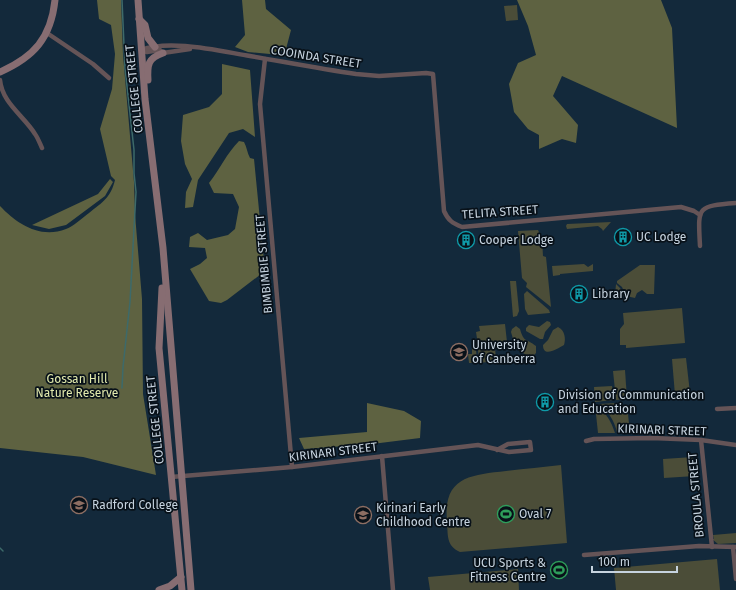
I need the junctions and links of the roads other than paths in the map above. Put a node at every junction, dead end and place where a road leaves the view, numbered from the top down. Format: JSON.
{"nodes":[{"id":1,"x":55,"y":0,"type":"edge"},
{"id":2,"x":138,"y":0,"type":"edge"},
{"id":3,"x":139,"y":19,"type":"junction"},
{"id":4,"x":47,"y":33,"type":"junction"},
{"id":5,"x":155,"y":47,"type":"junction"},
{"id":6,"x":196,"y":48,"type":"junction"},
{"id":7,"x":141,"y":50,"type":"junction"},
{"id":8,"x":163,"y":53,"type":"junction"},
{"id":9,"x":265,"y":59,"type":"junction"},
{"id":10,"x":0,"y":72,"type":"edge"},
{"id":11,"x":433,"y":74,"type":"joint"},
{"id":12,"x":109,"y":78,"type":"dead end"},
{"id":13,"x":0,"y":80,"type":"edge"},
{"id":14,"x":145,"y":99,"type":"junction"},
{"id":15,"x":42,"y":148,"type":"dead end"},
{"id":16,"x":736,"y":203,"type":"edge"},
{"id":17,"x":700,"y":214,"type":"junction"},
{"id":18,"x":700,"y":246,"type":"dead end"},
{"id":19,"x":163,"y":248,"type":"junction"},
{"id":20,"x":736,"y":408,"type":"edge"},
{"id":21,"x":717,"y":409,"type":"dead end"},
{"id":22,"x":701,"y":440,"type":"junction"},
{"id":23,"x":586,"y":441,"type":"dead end"},
{"id":24,"x":736,"y":445,"type":"edge"},
{"id":25,"x":497,"y":450,"type":"junction"},
{"id":26,"x":382,"y":456,"type":"junction"},
{"id":27,"x":292,"y":467,"type":"junction"},
{"id":28,"x":182,"y":477,"type":"junction"},
{"id":29,"x":171,"y":478,"type":"junction"},
{"id":30,"x":712,"y":547,"type":"junction"},
{"id":31,"x":735,"y":547,"type":"edge"},
{"id":32,"x":584,"y":555,"type":"dead end"},
{"id":33,"x":181,"y":577,"type":"junction"},
{"id":34,"x":736,"y":579,"type":"edge"},
{"id":35,"x":159,"y":590,"type":"edge"},
{"id":36,"x":182,"y":590,"type":"edge"},
{"id":37,"x":191,"y":590,"type":"edge"},
{"id":38,"x":393,"y":590,"type":"edge"}],
"edges":[{"from":1,"to":4,"type":"street"},
{"from":2,"to":3,"type":"street","name":"COLLEGE STREET"},
{"from":3,"to":5,"type":"street"},
{"from":3,"to":7,"type":"street","name":"COLLEGE STREET"},
{"from":4,"to":10,"type":"street"},
{"from":4,"to":12,"type":"street"},
{"from":5,"to":6,"type":"street","name":"COOINDA STREET"},
{"from":5,"to":7,"type":"street","name":"COOINDA STREET"},
{"from":6,"to":8,"type":"street","name":"COOINDA STREET"},
{"from":6,"to":9,"type":"street","name":"COOINDA STREET"},
{"from":7,"to":8,"type":"street","name":"COOINDA STREET"},
{"from":7,"to":14,"type":"street","name":"COLLEGE STREET"},
{"from":8,"to":14,"type":"street"},
{"from":9,"to":11,"type":"street","name":"COOINDA STREET"},
{"from":9,"to":27,"type":"street","name":"BIMBIMBIE STREET"},
{"from":11,"to":17,"type":"street","name":"TELITA STREET"},
{"from":13,"to":15,"type":"street"},
{"from":14,"to":19,"type":"street","name":"COLLEGE STREET"},
{"from":16,"to":17,"type":"street"},
{"from":17,"to":18,"type":"street"},
{"from":19,"to":28,"type":"street","name":"COLLEGE STREET"},
{"from":19,"to":29,"type":"street","name":"COLLEGE STREET"},
{"from":20,"to":21,"type":"street"},
{"from":22,"to":23,"type":"street","name":"KIRINARI STREET"},
{"from":22,"to":24,"type":"street","name":"KIRINARI STREET"},
{"from":22,"to":30,"type":"street","name":"BROULA STREET"},
{"from":25,"to":25,"type":"street","name":"KIRINARI STREET"},
{"from":25,"to":26,"type":"street","name":"KIRINARI STREET"},
{"from":26,"to":27,"type":"street","name":"KIRINARI STREET"},
{"from":26,"to":38,"type":"street"},
{"from":27,"to":28,"type":"street","name":"KIRINARI STREET"},
{"from":28,"to":29,"type":"street","name":"KIRINARI STREET"},
{"from":28,"to":37,"type":"street","name":"COLLEGE STREET"},
{"from":29,"to":33,"type":"street","name":"COLLEGE STREET"},
{"from":30,"to":31,"type":"street"},
{"from":30,"to":32,"type":"street"},
{"from":31,"to":34,"type":"street"},
{"from":33,"to":35,"type":"street"},
{"from":33,"to":36,"type":"street","name":"COLLEGE STREET"}]}
